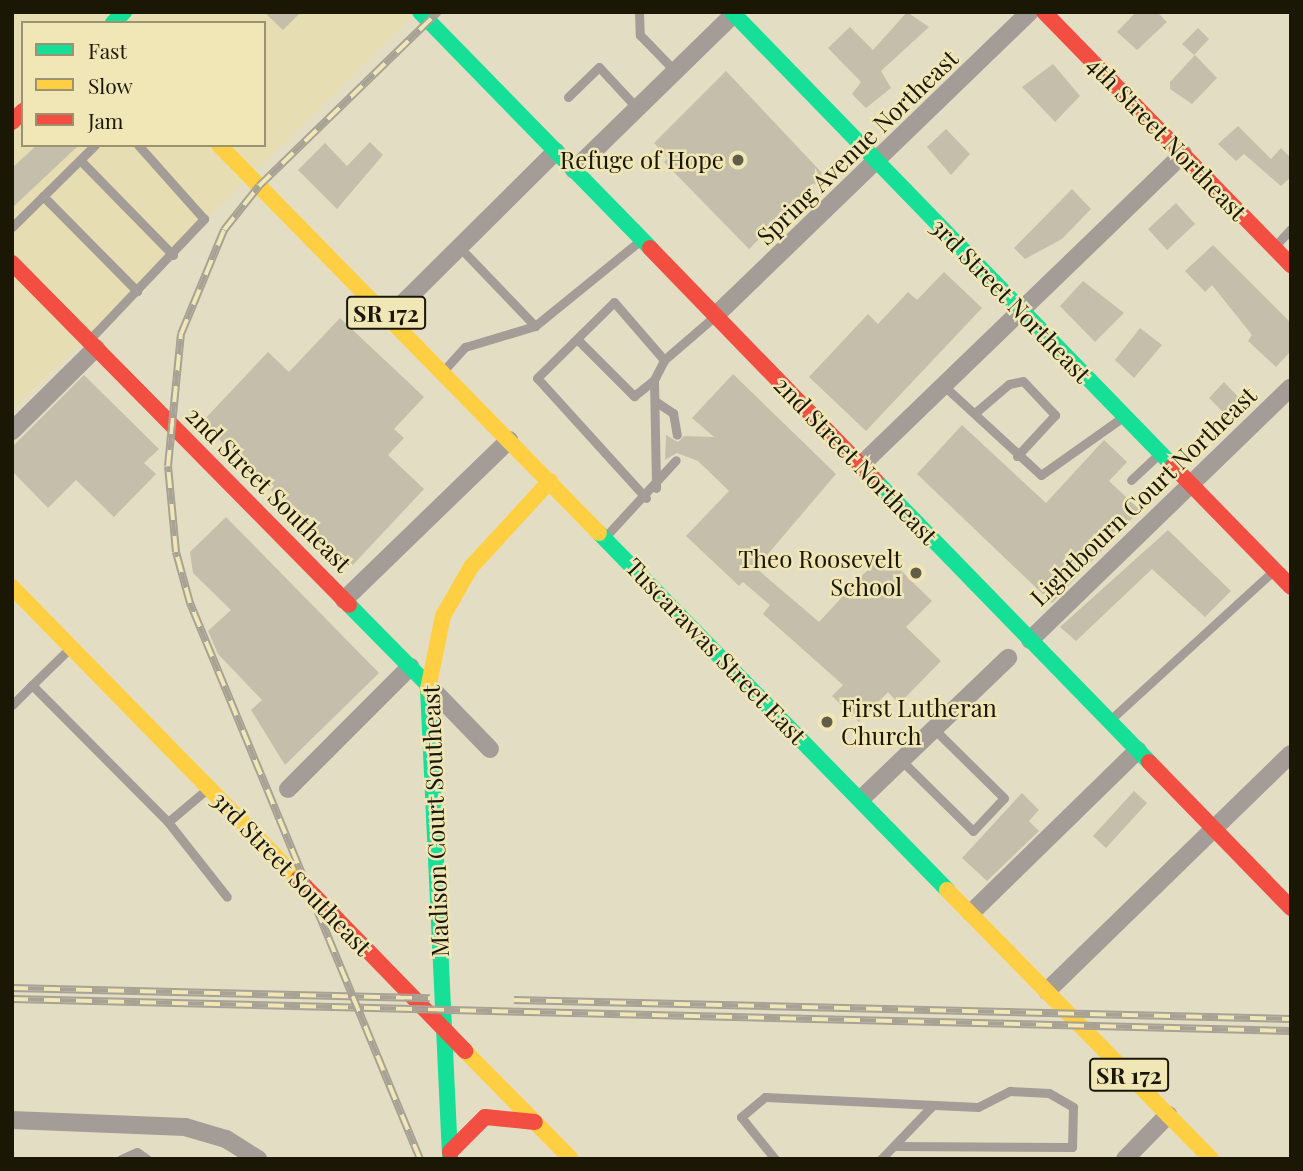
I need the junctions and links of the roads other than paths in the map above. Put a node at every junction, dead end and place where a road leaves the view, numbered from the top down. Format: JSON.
{"nodes":[{"id":1,"x":420,"y":12,"type":"edge"},
{"id":2,"x":639,"y":12,"type":"edge"},
{"id":3,"x":1030,"y":12,"type":"edge"},
{"id":4,"x":1044,"y":12,"type":"edge"},
{"id":5,"x":734,"y":13,"type":"edge"},
{"id":6,"x":676,"y":71,"type":"junction"},
{"id":7,"x":568,"y":97,"type":"dead end"},
{"id":8,"x":637,"y":108,"type":"junction"},
{"id":9,"x":93,"y":147,"type":"edge"},
{"id":10,"x":140,"y":147,"type":"edge"},
{"id":11,"x":221,"y":147,"type":"edge"},
{"id":12,"x":555,"y":151,"type":"junction"},
{"id":13,"x":1183,"y":154,"type":"junction"},
{"id":14,"x":80,"y":160,"type":"junction"},
{"id":15,"x":878,"y":162,"type":"junction"},
{"id":16,"x":573,"y":170,"type":"junction"},
{"id":17,"x":43,"y":196,"type":"junction"},
{"id":18,"x":12,"y":227,"type":"edge"},
{"id":19,"x":1291,"y":229,"type":"edge"},
{"id":20,"x":642,"y":239,"type":"junction"},
{"id":21,"x":1273,"y":247,"type":"junction"},
{"id":22,"x":173,"y":254,"type":"junction"},
{"id":23,"x":466,"y":254,"type":"dead end"},
{"id":24,"x":12,"y":263,"type":"edge"},
{"id":25,"x":1291,"y":265,"type":"edge"},
{"id":26,"x":137,"y":291,"type":"junction"},
{"id":27,"x":1021,"y":309,"type":"junction"},
{"id":28,"x":716,"y":315,"type":"junction"},
{"id":29,"x":389,"y":317,"type":"junction"},
{"id":30,"x":535,"y":326,"type":"junction"},
{"id":31,"x":577,"y":339,"type":"junction"},
{"id":32,"x":92,"y":344,"type":"junction"},
{"id":33,"x":664,"y":360,"type":"junction"},
{"id":34,"x":444,"y":369,"type":"junction"},
{"id":35,"x":654,"y":380,"type":"junction"},
{"id":36,"x":943,"y":385,"type":"junction"},
{"id":37,"x":1291,"y":387,"type":"edge"},
{"id":38,"x":655,"y":401,"type":"junction"},
{"id":39,"x":976,"y":412,"type":"junction"},
{"id":40,"x":1125,"y":416,"type":"junction"},
{"id":41,"x":12,"y":431,"type":"edge"},
{"id":42,"x":677,"y":435,"type":"dead end"},
{"id":43,"x":509,"y":440,"type":"junction"},
{"id":44,"x":1160,"y":453,"type":"junction"},
{"id":45,"x":1017,"y":456,"type":"junction"},
{"id":46,"x":676,"y":460,"type":"dead end"},
{"id":47,"x":861,"y":465,"type":"junction"},
{"id":48,"x":1130,"y":480,"type":"dead end"},
{"id":49,"x":550,"y":481,"type":"junction"},
{"id":50,"x":1190,"y":484,"type":"junction"},
{"id":51,"x":656,"y":488,"type":"junction"},
{"id":52,"x":646,"y":498,"type":"junction"},
{"id":53,"x":605,"y":537,"type":"junction"},
{"id":54,"x":1274,"y":570,"type":"junction"},
{"id":55,"x":12,"y":587,"type":"edge"},
{"id":56,"x":1291,"y":587,"type":"edge"},
{"id":57,"x":344,"y":600,"type":"junction"},
{"id":58,"x":1030,"y":640,"type":"junction"},
{"id":59,"x":70,"y":647,"type":"junction"},
{"id":60,"x":1008,"y":657,"type":"dead end"},
{"id":61,"x":410,"y":667,"type":"junction"},
{"id":62,"x":32,"y":685,"type":"junction"},
{"id":63,"x":428,"y":685,"type":"junction"},
{"id":64,"x":12,"y":705,"type":"edge"},
{"id":65,"x":1109,"y":721,"type":"junction"},
{"id":66,"x":934,"y":729,"type":"junction"},
{"id":67,"x":490,"y":748,"type":"dead end"},
{"id":68,"x":1138,"y":750,"type":"junction"},
{"id":69,"x":1291,"y":754,"type":"edge"},
{"id":70,"x":901,"y":760,"type":"junction"},
{"id":71,"x":209,"y":788,"type":"junction"},
{"id":72,"x":288,"y":789,"type":"dead end"},
{"id":73,"x":861,"y":800,"type":"junction"},
{"id":74,"x":168,"y":822,"type":"junction"},
{"id":75,"x":1214,"y":828,"type":"junction"},
{"id":76,"x":227,"y":897,"type":"dead end"},
{"id":77,"x":1291,"y":908,"type":"edge"},
{"id":78,"x":971,"y":913,"type":"junction"},
{"id":79,"x":1047,"y":990,"type":"junction"},
{"id":80,"x":444,"y":1028,"type":"junction"},
{"id":81,"x":933,"y":1105,"type":"junction"},
{"id":82,"x":1168,"y":1115,"type":"junction"},
{"id":83,"x":12,"y":1120,"type":"edge"},
{"id":84,"x":535,"y":1122,"type":"junction"},
{"id":85,"x":894,"y":1146,"type":"junction"},
{"id":86,"x":450,"y":1155,"type":"edge"},
{"id":87,"x":121,"y":1159,"type":"edge"},
{"id":88,"x":147,"y":1159,"type":"edge"},
{"id":89,"x":258,"y":1159,"type":"edge"},
{"id":90,"x":571,"y":1159,"type":"edge"},
{"id":91,"x":775,"y":1159,"type":"edge"},
{"id":92,"x":881,"y":1159,"type":"edge"},
{"id":93,"x":1125,"y":1159,"type":"edge"},
{"id":94,"x":1211,"y":1159,"type":"edge"}],
"edges":[{"from":1,"to":12,"type":"street","name":"2nd Street Northeast"},
{"from":2,"to":6,"type":"lane"},
{"from":3,"to":15,"type":"street","name":"Spring Avenue Northeast"},
{"from":4,"to":13,"type":"street","name":"4th Street Northeast"},
{"from":5,"to":6,"type":"street"},
{"from":5,"to":15,"type":"street","name":"3rd Street Northeast"},
{"from":6,"to":8,"type":"street"},
{"from":7,"to":8,"type":"lane"},
{"from":8,"to":16,"type":"street"},
{"from":9,"to":14,"type":"lane"},
{"from":10,"to":22,"type":"lane"},
{"from":11,"to":29,"type":"street","name":"Tuscarawas Street East","number":"SR 172"},
{"from":12,"to":16,"type":"street","name":"2nd Street Northeast"},
{"from":12,"to":29,"type":"street"},
{"from":13,"to":21,"type":"street","name":"4th Street Northeast"},
{"from":13,"to":27,"type":"street"},
{"from":14,"to":17,"type":"lane"},
{"from":14,"to":22,"type":"lane"},
{"from":15,"to":27,"type":"street","name":"3rd Street Northeast"},
{"from":15,"to":28,"type":"street","name":"Spring Avenue Northeast"},
{"from":16,"to":20,"type":"street","name":"2nd Street Northeast"},
{"from":17,"to":18,"type":"lane"},
{"from":17,"to":26,"type":"lane"},
{"from":19,"to":21,"type":"lane"},
{"from":20,"to":28,"type":"street","name":"2nd Street Northeast"},
{"from":20,"to":30,"type":"lane"},
{"from":21,"to":25,"type":"street","name":"4th Street Northeast"},
{"from":22,"to":26,"type":"lane"},
{"from":23,"to":30,"type":"lane"},
{"from":24,"to":32,"type":"street","name":"2nd Street Southeast"},
{"from":26,"to":32,"type":"lane"},
{"from":27,"to":36,"type":"street"},
{"from":27,"to":40,"type":"street","name":"3rd Street Northeast"},
{"from":28,"to":33,"type":"lane"},
{"from":28,"to":47,"type":"street","name":"2nd Street Northeast"},
{"from":29,"to":34,"type":"street","name":"Tuscarawas Street East","number":"SR 172"},
{"from":30,"to":34,"type":"lane"},
{"from":31,"to":33,"type":"lane"},
{"from":31,"to":35,"type":"lane"},
{"from":31,"to":52,"type":"lane"},
{"from":32,"to":41,"type":"street"},
{"from":32,"to":57,"type":"street","name":"2nd Street Southeast"},
{"from":33,"to":35,"type":"lane"},
{"from":34,"to":43,"type":"street","name":"Tuscarawas Street East","number":"SR 172"},
{"from":35,"to":38,"type":"lane"},
{"from":36,"to":39,"type":"lane"},
{"from":36,"to":47,"type":"street"},
{"from":37,"to":50,"type":"street","name":"Lightbourn Court Northeast"},
{"from":38,"to":42,"type":"lane"},
{"from":38,"to":51,"type":"lane"},
{"from":39,"to":45,"type":"lane"},
{"from":39,"to":45,"type":"lane"},
{"from":40,"to":44,"type":"street","name":"3rd Street Northeast"},
{"from":40,"to":45,"type":"lane"},
{"from":43,"to":49,"type":"street","name":"Tuscarawas Street East","number":"SR 172"},
{"from":43,"to":57,"type":"street"},
{"from":44,"to":48,"type":"lane"},
{"from":44,"to":50,"type":"street","name":"3rd Street Northeast"},
{"from":46,"to":51,"type":"lane"},
{"from":47,"to":58,"type":"street","name":"2nd Street Northeast"},
{"from":49,"to":53,"type":"street","name":"Tuscarawas Street East","number":"SR 172"},
{"from":49,"to":63,"type":"street","name":"Madison Court Southeast"},
{"from":50,"to":54,"type":"street","name":"3rd Street Northeast"},
{"from":50,"to":58,"type":"street","name":"Lightbourn Court Northeast"},
{"from":51,"to":52,"type":"lane"},
{"from":52,"to":53,"type":"lane"},
{"from":53,"to":73,"type":"street","name":"Tuscarawas Street East","number":"SR 172"},
{"from":54,"to":56,"type":"street","name":"3rd Street Northeast"},
{"from":54,"to":65,"type":"lane"},
{"from":55,"to":59,"type":"street","name":"3rd Street Southeast"},
{"from":57,"to":61,"type":"street","name":"2nd Street Southeast"},
{"from":58,"to":65,"type":"street","name":"2nd Street Northeast"},
{"from":59,"to":62,"type":"lane"},
{"from":59,"to":71,"type":"street","name":"3rd Street Southeast"},
{"from":60,"to":66,"type":"street"},
{"from":61,"to":63,"type":"street","name":"2nd Street Southeast"},
{"from":61,"to":72,"type":"street"},
{"from":62,"to":64,"type":"lane"},
{"from":62,"to":74,"type":"lane"},
{"from":63,"to":67,"type":"street","name":"2nd Street Southeast"},
{"from":63,"to":80,"type":"street","name":"Madison Court Southeast"},
{"from":65,"to":68,"type":"street","name":"2nd Street Northeast"},
{"from":66,"to":70,"type":"street"},
{"from":66,"to":70,"type":"lane"},
{"from":68,"to":75,"type":"street","name":"2nd Street Northeast"},
{"from":68,"to":78,"type":"street"},
{"from":69,"to":75,"type":"street"},
{"from":70,"to":73,"type":"street"},
{"from":71,"to":74,"type":"lane"},
{"from":71,"to":80,"type":"street","name":"3rd Street Southeast"},
{"from":73,"to":78,"type":"street","name":"Tuscarawas Street East","number":"SR 172"},
{"from":74,"to":76,"type":"lane"},
{"from":75,"to":77,"type":"street","name":"2nd Street Northeast"},
{"from":75,"to":79,"type":"street"},
{"from":78,"to":79,"type":"street","name":"Tuscarawas Street East","number":"SR 172"},
{"from":79,"to":82,"type":"street","name":"Tuscarawas Street East","number":"SR 172"},
{"from":80,"to":84,"type":"street","name":"3rd Street Southeast"},
{"from":80,"to":86,"type":"street","name":"Madison Court Southeast"},
{"from":81,"to":85,"type":"lane"},
{"from":81,"to":85,"type":"lane"},
{"from":81,"to":91,"type":"lane"},
{"from":82,"to":93,"type":"street"},
{"from":82,"to":94,"type":"street","name":"Tuscarawas Street East","number":"SR 172"},
{"from":83,"to":89,"type":"street"},
{"from":84,"to":86,"type":"street"},
{"from":84,"to":90,"type":"street","name":"3rd Street Southeast"},
{"from":85,"to":92,"type":"lane"},
{"from":87,"to":88,"type":"lane"}]}
